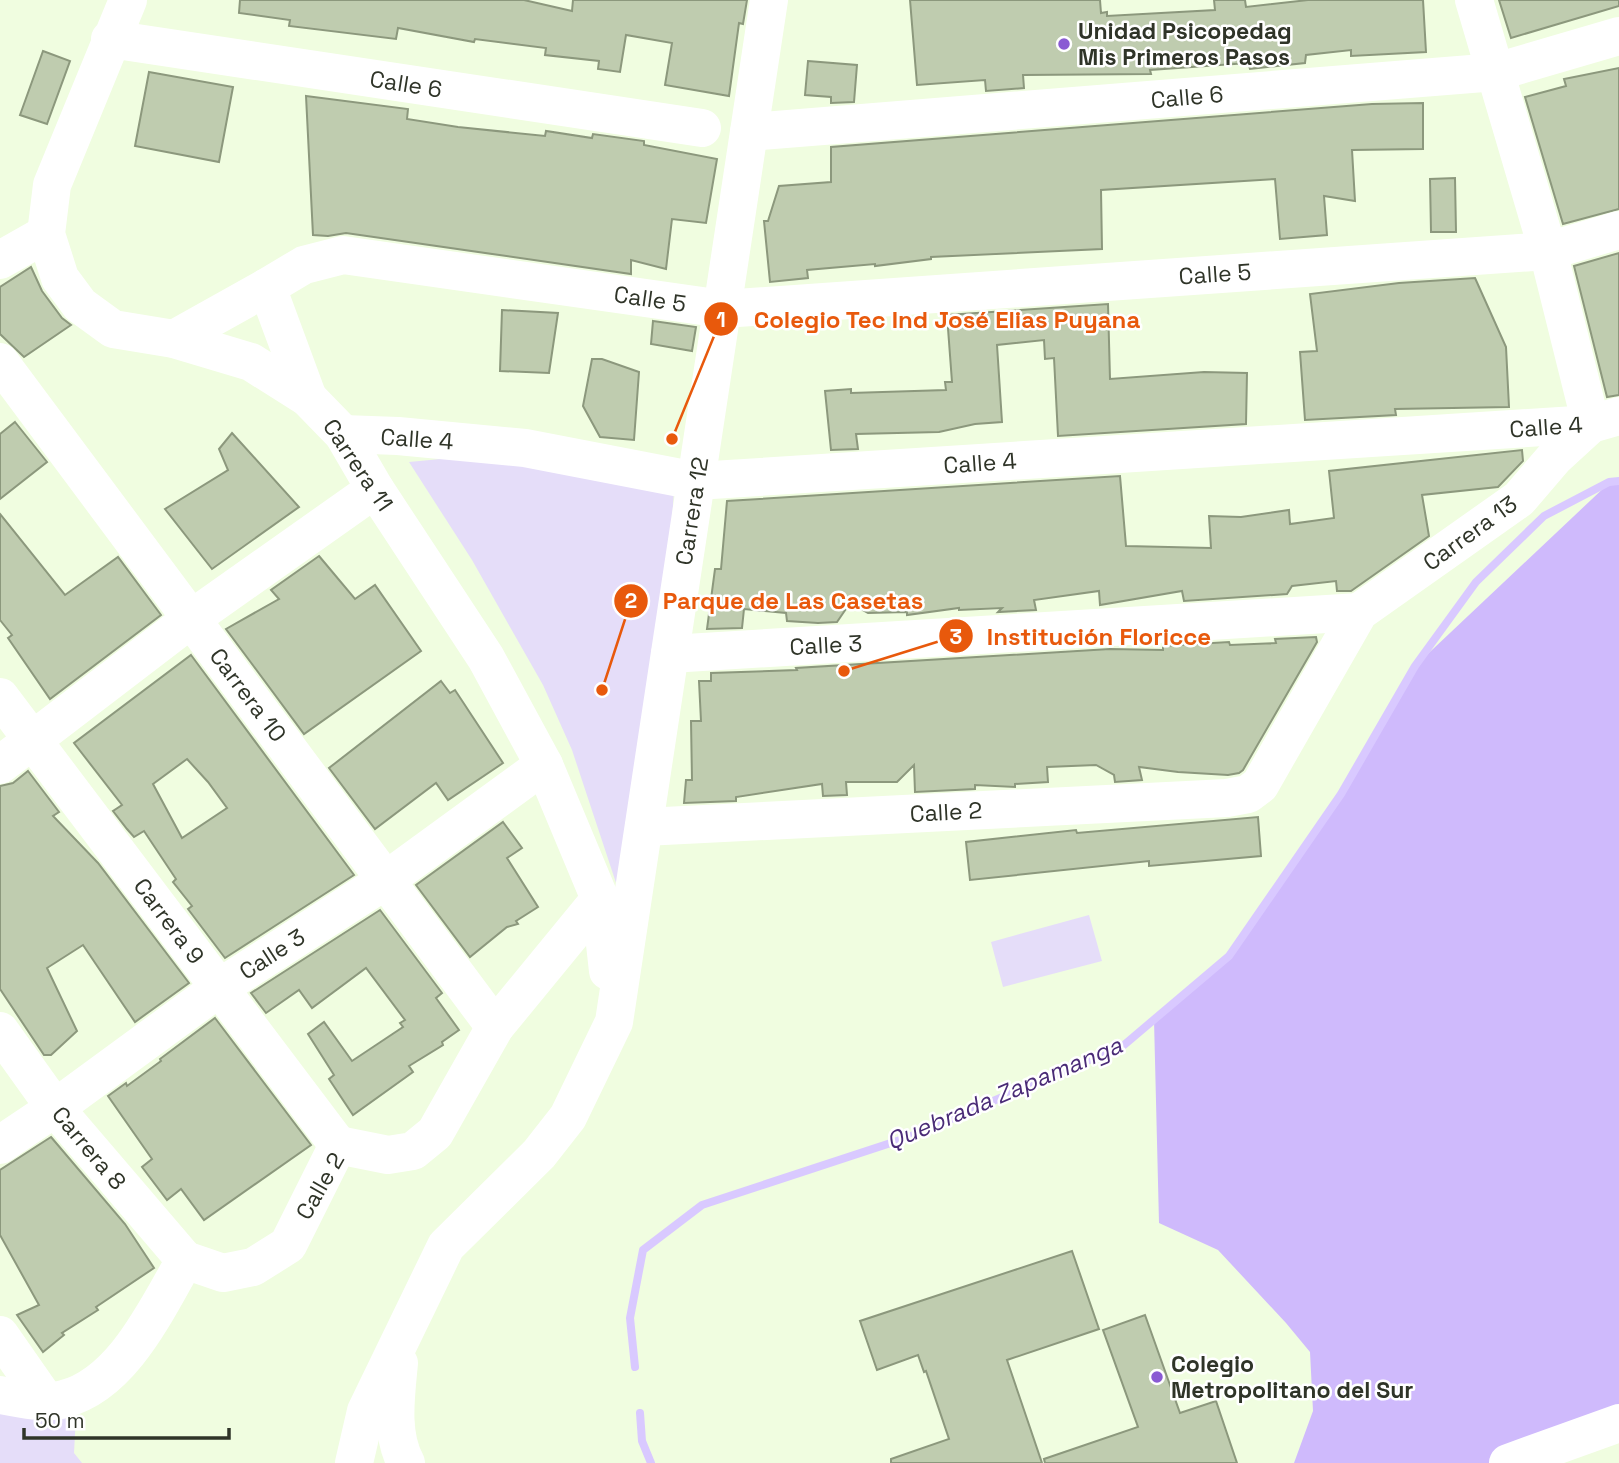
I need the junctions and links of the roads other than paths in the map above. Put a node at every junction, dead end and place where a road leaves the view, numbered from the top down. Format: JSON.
{"nodes":[{"id":1,"x":128,"y":0,"type":"edge"},
{"id":2,"x":769,"y":0,"type":"edge"},
{"id":3,"x":1474,"y":0,"type":"edge"},
{"id":4,"x":1619,"y":36,"type":"edge"},
{"id":5,"x":110,"y":39,"type":"junction"},
{"id":6,"x":1496,"y":72,"type":"junction"},
{"id":7,"x":702,"y":128,"type":"dead end"},
{"id":8,"x":749,"y":132,"type":"junction"},
{"id":9,"x":1619,"y":230,"type":"edge"},
{"id":10,"x":47,"y":234,"type":"junction"},
{"id":11,"x":1548,"y":251,"type":"junction"},
{"id":12,"x":0,"y":260,"type":"edge"},
{"id":13,"x":267,"y":288,"type":"junction"},
{"id":14,"x":723,"y":309,"type":"junction"},
{"id":15,"x":174,"y":339,"type":"junction"},
{"id":16,"x":0,"y":362,"type":"edge"},
{"id":17,"x":308,"y":398,"type":"junction"},
{"id":18,"x":1605,"y":420,"type":"edge"},
{"id":19,"x":343,"y":435,"type":"junction"},
{"id":20,"x":696,"y":481,"type":"junction"},
{"id":21,"x":375,"y":489,"type":"junction"},
{"id":22,"x":1359,"y":612,"type":"junction"},
{"id":23,"x":191,"y":619,"type":"junction"},
{"id":24,"x":670,"y":654,"type":"junction"},
{"id":25,"x":0,"y":697,"type":"edge"},
{"id":26,"x":33,"y":741,"type":"junction"},
{"id":27,"x":0,"y":765,"type":"edge"},
{"id":28,"x":544,"y":765,"type":"junction"},
{"id":29,"x":1248,"y":794,"type":"joint"},
{"id":30,"x":644,"y":827,"type":"junction"},
{"id":31,"x":386,"y":880,"type":"junction"},
{"id":32,"x":600,"y":899,"type":"junction"},
{"id":33,"x":219,"y":988,"type":"junction"},
{"id":34,"x":614,"y":1022,"type":"junction"},
{"id":35,"x":495,"y":1027,"type":"junction"},
{"id":36,"x":0,"y":1031,"type":"edge"},
{"id":37,"x":55,"y":1108,"type":"junction"},
{"id":38,"x":0,"y":1145,"type":"edge"},
{"id":39,"x":338,"y":1146,"type":"junction"},
{"id":40,"x":185,"y":1260,"type":"junction"},
{"id":41,"x":0,"y":1335,"type":"edge"},
{"id":42,"x":401,"y":1340,"type":"junction"},
{"id":43,"x":0,"y":1395,"type":"edge"},
{"id":44,"x":46,"y":1401,"type":"junction"},
{"id":45,"x":1619,"y":1423,"type":"edge"},
{"id":46,"x":354,"y":1463,"type":"edge"},
{"id":47,"x":406,"y":1463,"type":"edge"},
{"id":48,"x":1508,"y":1463,"type":"edge"}],
"edges":[{"from":1,"to":5,"type":"street","name":"Carrera 11"},
{"from":2,"to":8,"type":"street","name":"Carrera 12"},
{"from":3,"to":6,"type":"street"},
{"from":4,"to":6,"type":"street","name":"Calle 6"},
{"from":5,"to":7,"type":"street","name":"Calle 6"},
{"from":5,"to":10,"type":"street","name":"Carrera 11"},
{"from":6,"to":8,"type":"street","name":"Calle 6"},
{"from":6,"to":11,"type":"street"},
{"from":8,"to":14,"type":"street","name":"Carrera 12"},
{"from":9,"to":11,"type":"street","name":"Calle 5"},
{"from":10,"to":12,"type":"street"},
{"from":10,"to":15,"type":"street","name":"Carrera 11"},
{"from":11,"to":14,"type":"street","name":"Calle 5"},
{"from":11,"to":18,"type":"street"},
{"from":13,"to":14,"type":"street","name":"Calle 5"},
{"from":13,"to":15,"type":"street","name":"Calle 5"},
{"from":13,"to":17,"type":"street"},
{"from":14,"to":20,"type":"street","name":"Carrera 12"},
{"from":15,"to":17,"type":"street","name":"Carrera 11"},
{"from":16,"to":23,"type":"street","name":"Carrera 10"},
{"from":17,"to":19,"type":"street","name":"Carrera 11"},
{"from":18,"to":20,"type":"street","name":"Calle 4"},
{"from":18,"to":22,"type":"street","name":"Carrera 13"},
{"from":19,"to":20,"type":"street","name":"Calle 4"},
{"from":19,"to":21,"type":"street","name":"Carrera 11"},
{"from":20,"to":24,"type":"street","name":"Carrera 12"},
{"from":21,"to":23,"type":"street"},
{"from":21,"to":28,"type":"street","name":"Carrera 11"},
{"from":22,"to":24,"type":"street","name":"Calle 3"},
{"from":22,"to":29,"type":"street","name":"Carrera 13"},
{"from":23,"to":26,"type":"street"},
{"from":23,"to":31,"type":"street","name":"Carrera 10"},
{"from":24,"to":30,"type":"street","name":"Carrera 12"},
{"from":25,"to":26,"type":"street","name":"Carrera 9"},
{"from":26,"to":27,"type":"street"},
{"from":26,"to":33,"type":"street","name":"Carrera 9"},
{"from":28,"to":31,"type":"street","name":"Calle 3"},
{"from":28,"to":32,"type":"street","name":"Carrera 11"},
{"from":29,"to":30,"type":"street","name":"Calle 2"},
{"from":30,"to":34,"type":"street","name":"Carrera 12"},
{"from":31,"to":33,"type":"street","name":"Calle 3"},
{"from":31,"to":35,"type":"street","name":"Carrera 10"},
{"from":32,"to":34,"type":"street","name":"Carrera 11"},
{"from":32,"to":35,"type":"street","name":"Calle 2"},
{"from":33,"to":37,"type":"street","name":"Calle 3"},
{"from":33,"to":39,"type":"street","name":"Carrera 9"},
{"from":34,"to":42,"type":"street","name":"Carrera 12"},
{"from":35,"to":39,"type":"street","name":"Calle 2"},
{"from":36,"to":37,"type":"street","name":"Carrera 8"},
{"from":37,"to":38,"type":"street","name":"Calle 3"},
{"from":37,"to":40,"type":"street","name":"Carrera 8"},
{"from":39,"to":40,"type":"street","name":"Calle 2"},
{"from":40,"to":44,"type":"street"},
{"from":41,"to":44,"type":"street"},
{"from":42,"to":46,"type":"street","name":"Carrera 12"},
{"from":42,"to":47,"type":"street"},
{"from":43,"to":44,"type":"street"},
{"from":45,"to":48,"type":"street"}]}
